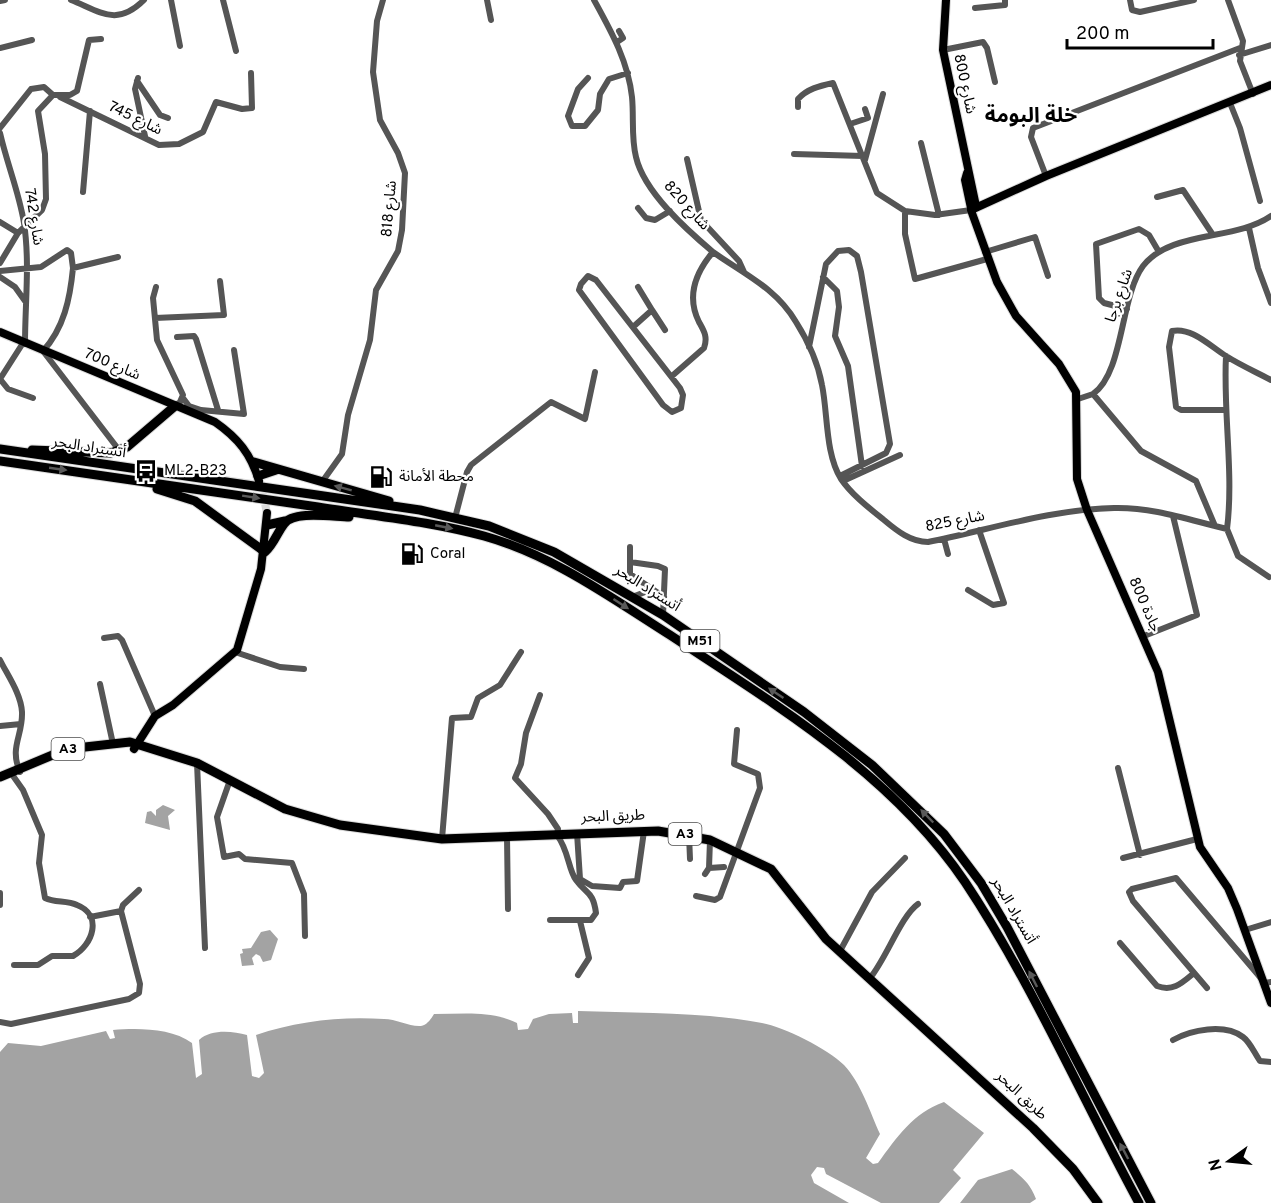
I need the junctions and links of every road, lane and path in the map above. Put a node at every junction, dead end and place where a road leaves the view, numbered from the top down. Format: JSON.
{"nodes":[{"id":1,"x":5,"y":0,"type":"edge"},
{"id":2,"x":71,"y":0,"type":"edge"},
{"id":3,"x":144,"y":0,"type":"edge"},
{"id":4,"x":171,"y":0,"type":"edge"},
{"id":5,"x":223,"y":0,"type":"edge"},
{"id":6,"x":383,"y":0,"type":"edge"},
{"id":7,"x":487,"y":0,"type":"edge"},
{"id":8,"x":594,"y":0,"type":"edge"},
{"id":9,"x":946,"y":0,"type":"edge"},
{"id":10,"x":1005,"y":0,"type":"edge"},
{"id":11,"x":1130,"y":0,"type":"edge"},
{"id":12,"x":1194,"y":0,"type":"edge"},
{"id":13,"x":1228,"y":0,"type":"edge"},
{"id":14,"x":0,"y":1,"type":"edge"},
{"id":15,"x":975,"y":8,"type":"dead end"},
{"id":16,"x":491,"y":20,"type":"dead end"},
{"id":17,"x":619,"y":31,"type":"dead end"},
{"id":18,"x":101,"y":39,"type":"dead end"},
{"id":19,"x":32,"y":40,"type":"dead end"},
{"id":20,"x":617,"y":42,"type":"junction"},
{"id":21,"x":1271,"y":45,"type":"edge"},
{"id":22,"x":180,"y":46,"type":"dead end"},
{"id":23,"x":0,"y":48,"type":"edge"},
{"id":24,"x":943,"y":50,"type":"junction"},
{"id":25,"x":236,"y":51,"type":"dead end"},
{"id":26,"x":1239,"y":52,"type":"junction"},
{"id":27,"x":251,"y":73,"type":"dead end"},
{"id":28,"x":628,"y":73,"type":"junction"},
{"id":29,"x":588,"y":78,"type":"dead end"},
{"id":30,"x":995,"y":82,"type":"dead end"},
{"id":31,"x":1271,"y":86,"type":"edge"},
{"id":32,"x":883,"y":94,"type":"dead end"},
{"id":33,"x":1253,"y":94,"type":"junction"},
{"id":34,"x":56,"y":96,"type":"junction"},
{"id":35,"x":1230,"y":104,"type":"junction"},
{"id":36,"x":798,"y":107,"type":"dead end"},
{"id":37,"x":865,"y":109,"type":"dead end"},
{"id":38,"x":90,"y":111,"type":"junction"},
{"id":39,"x":168,"y":118,"type":"dead end"},
{"id":40,"x":850,"y":124,"type":"junction"},
{"id":41,"x":0,"y":128,"type":"edge"},
{"id":42,"x":0,"y":133,"type":"edge"},
{"id":43,"x":145,"y":136,"type":"junction"},
{"id":44,"x":921,"y":143,"type":"dead end"},
{"id":45,"x":794,"y":154,"type":"dead end"},
{"id":46,"x":864,"y":158,"type":"junction"},
{"id":47,"x":687,"y":159,"type":"dead end"},
{"id":48,"x":1046,"y":176,"type":"junction"},
{"id":49,"x":83,"y":192,"type":"dead end"},
{"id":50,"x":1157,"y":197,"type":"dead end"},
{"id":51,"x":1260,"y":201,"type":"dead end"},
{"id":52,"x":971,"y":206,"type":"junction"},
{"id":53,"x":638,"y":208,"type":"dead end"},
{"id":54,"x":904,"y":211,"type":"junction"},
{"id":55,"x":670,"y":212,"type":"junction"},
{"id":56,"x":939,"y":215,"type":"junction"},
{"id":57,"x":1271,"y":216,"type":"edge"},
{"id":58,"x":0,"y":222,"type":"edge"},
{"id":59,"x":24,"y":225,"type":"junction"},
{"id":60,"x":1249,"y":228,"type":"junction"},
{"id":61,"x":18,"y":233,"type":"junction"},
{"id":62,"x":979,"y":233,"type":"joint"},
{"id":63,"x":1213,"y":235,"type":"junction"},
{"id":64,"x":713,"y":252,"type":"junction"},
{"id":65,"x":1159,"y":252,"type":"junction"},
{"id":66,"x":986,"y":256,"type":"junction"},
{"id":67,"x":118,"y":257,"type":"dead end"},
{"id":68,"x":0,"y":263,"type":"edge"},
{"id":69,"x":28,"y":268,"type":"junction"},
{"id":70,"x":73,"y":268,"type":"junction"},
{"id":71,"x":0,"y":271,"type":"edge"},
{"id":72,"x":744,"y":272,"type":"junction"},
{"id":73,"x":1048,"y":276,"type":"dead end"},
{"id":74,"x":823,"y":277,"type":"junction"},
{"id":75,"x":0,"y":278,"type":"edge"},
{"id":76,"x":220,"y":281,"type":"dead end"},
{"id":77,"x":156,"y":287,"type":"dead end"},
{"id":78,"x":638,"y":287,"type":"dead end"},
{"id":79,"x":25,"y":301,"type":"junction"},
{"id":80,"x":1271,"y":303,"type":"edge"},
{"id":81,"x":1127,"y":309,"type":"junction"},
{"id":82,"x":652,"y":310,"type":"junction"},
{"id":83,"x":155,"y":318,"type":"junction"},
{"id":84,"x":633,"y":327,"type":"junction"},
{"id":85,"x":665,"y":330,"type":"dead end"},
{"id":86,"x":0,"y":332,"type":"edge"},
{"id":87,"x":177,"y":337,"type":"dead end"},
{"id":88,"x":24,"y":343,"type":"junction"},
{"id":89,"x":809,"y":347,"type":"junction"},
{"id":90,"x":234,"y":350,"type":"dead end"},
{"id":91,"x":43,"y":351,"type":"junction"},
{"id":92,"x":1226,"y":356,"type":"junction"},
{"id":93,"x":595,"y":372,"type":"dead end"},
{"id":94,"x":672,"y":376,"type":"junction"},
{"id":95,"x":1271,"y":380,"type":"edge"},
{"id":96,"x":1093,"y":394,"type":"junction"},
{"id":97,"x":33,"y":398,"type":"dead end"},
{"id":98,"x":183,"y":398,"type":"junction"},
{"id":99,"x":1078,"y":399,"type":"junction"},
{"id":100,"x":175,"y":406,"type":"junction"},
{"id":101,"x":218,"y":410,"type":"junction"},
{"id":102,"x":1224,"y":410,"type":"junction"},
{"id":103,"x":0,"y":449,"type":"edge"},
{"id":104,"x":119,"y":450,"type":"junction"},
{"id":105,"x":17,"y":452,"type":"junction"},
{"id":106,"x":900,"y":455,"type":"dead end"},
{"id":107,"x":0,"y":461,"type":"edge"},
{"id":108,"x":254,"y":462,"type":"junction"},
{"id":109,"x":862,"y":466,"type":"junction"},
{"id":110,"x":276,"y":470,"type":"junction"},
{"id":111,"x":259,"y":478,"type":"joint"},
{"id":112,"x":841,"y":478,"type":"junction"},
{"id":113,"x":135,"y":481,"type":"junction"},
{"id":114,"x":322,"y":482,"type":"junction"},
{"id":115,"x":420,"y":510,"type":"junction"},
{"id":116,"x":1087,"y":510,"type":"junction"},
{"id":117,"x":267,"y":513,"type":"tunnel mouth"},
{"id":118,"x":375,"y":516,"type":"junction"},
{"id":119,"x":1173,"y":516,"type":"junction"},
{"id":120,"x":455,"y":518,"type":"junction"},
{"id":121,"x":285,"y":521,"type":"junction"},
{"id":122,"x":267,"y":525,"type":"junction"},
{"id":123,"x":1215,"y":526,"type":"junction"},
{"id":124,"x":1227,"y":529,"type":"junction"},
{"id":125,"x":979,"y":530,"type":"junction"},
{"id":126,"x":944,"y":539,"type":"junction"},
{"id":127,"x":630,"y":547,"type":"dead end"},
{"id":128,"x":265,"y":552,"type":"junction"},
{"id":129,"x":948,"y":554,"type":"dead end"},
{"id":130,"x":630,"y":562,"type":"junction"},
{"id":131,"x":1269,"y":577,"type":"dead end"},
{"id":132,"x":653,"y":589,"type":"junction"},
{"id":133,"x":968,"y":590,"type":"dead end"},
{"id":134,"x":632,"y":597,"type":"junction"},
{"id":135,"x":664,"y":597,"type":"junction"},
{"id":136,"x":663,"y":615,"type":"junction"},
{"id":137,"x":1144,"y":636,"type":"junction"},
{"id":138,"x":104,"y":638,"type":"dead end"},
{"id":139,"x":235,"y":652,"type":"junction"},
{"id":140,"x":521,"y":652,"type":"dead end"},
{"id":141,"x":0,"y":660,"type":"edge"},
{"id":142,"x":304,"y":669,"type":"dead end"},
{"id":143,"x":100,"y":684,"type":"dead end"},
{"id":144,"x":540,"y":695,"type":"dead end"},
{"id":145,"x":155,"y":716,"type":"junction"},
{"id":146,"x":21,"y":724,"type":"junction"},
{"id":147,"x":0,"y":726,"type":"edge"},
{"id":148,"x":737,"y":730,"type":"dead end"},
{"id":149,"x":114,"y":744,"type":"junction"},
{"id":150,"x":134,"y":746,"type":"junction"},
{"id":151,"x":197,"y":763,"type":"junction"},
{"id":152,"x":1118,"y":768,"type":"dead end"},
{"id":153,"x":16,"y":773,"type":"junction"},
{"id":154,"x":0,"y":779,"type":"edge"},
{"id":155,"x":230,"y":780,"type":"junction"},
{"id":156,"x":644,"y":831,"type":"junction"},
{"id":157,"x":577,"y":833,"type":"junction"},
{"id":158,"x":689,"y":834,"type":"junction"},
{"id":159,"x":557,"y":835,"type":"junction"},
{"id":160,"x":507,"y":837,"type":"junction"},
{"id":161,"x":442,"y":839,"type":"junction"},
{"id":162,"x":1197,"y":839,"type":"junction"},
{"id":163,"x":710,"y":840,"type":"junction"},
{"id":164,"x":738,"y":851,"type":"junction"},
{"id":165,"x":1140,"y":855,"type":"junction"},
{"id":166,"x":905,"y":858,"type":"dead end"},
{"id":167,"x":1123,"y":858,"type":"dead end"},
{"id":168,"x":690,"y":859,"type":"dead end"},
{"id":169,"x":724,"y":867,"type":"dead end"},
{"id":170,"x":140,"y":891,"type":"dead end"},
{"id":171,"x":0,"y":892,"type":"edge"},
{"id":172,"x":696,"y":896,"type":"dead end"},
{"id":173,"x":918,"y":904,"type":"dead end"},
{"id":174,"x":0,"y":905,"type":"edge"},
{"id":175,"x":508,"y":909,"type":"dead end"},
{"id":176,"x":121,"y":911,"type":"junction"},
{"id":177,"x":90,"y":917,"type":"junction"},
{"id":178,"x":550,"y":920,"type":"dead end"},
{"id":179,"x":580,"y":921,"type":"junction"},
{"id":180,"x":1271,"y":922,"type":"edge"},
{"id":181,"x":1246,"y":933,"type":"junction"},
{"id":182,"x":305,"y":936,"type":"dead end"},
{"id":183,"x":1120,"y":943,"type":"dead end"},
{"id":184,"x":1233,"y":944,"type":"junction"},
{"id":185,"x":205,"y":948,"type":"dead end"},
{"id":186,"x":840,"y":951,"type":"junction"},
{"id":187,"x":14,"y":965,"type":"dead end"},
{"id":188,"x":1194,"y":973,"type":"junction"},
{"id":189,"x":578,"y":975,"type":"dead end"},
{"id":190,"x":870,"y":978,"type":"junction"},
{"id":191,"x":1268,"y":982,"type":"edge"},
{"id":192,"x":1207,"y":988,"type":"dead end"},
{"id":193,"x":1271,"y":1003,"type":"edge"},
{"id":194,"x":0,"y":1022,"type":"edge"},
{"id":195,"x":1173,"y":1040,"type":"dead end"},
{"id":196,"x":1271,"y":1062,"type":"edge"},
{"id":197,"x":1098,"y":1203,"type":"edge"},
{"id":198,"x":1137,"y":1203,"type":"edge"},
{"id":199,"x":1151,"y":1203,"type":"edge"}],
"edges":[{"from":1,"to":14,"type":"street"},
{"from":2,"to":3,"type":"street"},
{"from":4,"to":22,"type":"street"},
{"from":5,"to":25,"type":"street"},
{"from":6,"to":114,"type":"street","name":"شارع 818"},
{"from":7,"to":16,"type":"street"},
{"from":8,"to":20,"type":"street","name":"شارع 820"},
{"from":9,"to":24,"type":"main road","name":"شارع 800"},
{"from":10,"to":15,"type":"street"},
{"from":11,"to":12,"type":"street"},
{"from":13,"to":26,"type":"street"},
{"from":17,"to":20,"type":"street"},
{"from":18,"to":34,"type":"street"},
{"from":19,"to":23,"type":"street"},
{"from":20,"to":28,"type":"street","name":"شارع 820"},
{"from":21,"to":26,"type":"street"},
{"from":24,"to":30,"type":"street"},
{"from":24,"to":52,"type":"main road","name":"شارع 800"},
{"from":26,"to":33,"type":"street"},
{"from":26,"to":48,"type":"street"},
{"from":27,"to":43,"type":"street","name":"شارع 745"},
{"from":28,"to":29,"type":"street"},
{"from":28,"to":55,"type":"street","name":"شارع 820"},
{"from":31,"to":33,"type":"main road"},
{"from":32,"to":46,"type":"street"},
{"from":33,"to":35,"type":"main road"},
{"from":34,"to":38,"type":"street","name":"شارع 745"},
{"from":34,"to":41,"type":"street","name":"شارع 745"},
{"from":34,"to":59,"type":"street"},
{"from":35,"to":48,"type":"main road"},
{"from":35,"to":51,"type":"street"},
{"from":36,"to":40,"type":"street"},
{"from":37,"to":40,"type":"street"},
{"from":38,"to":43,"type":"street","name":"شارع 745"},
{"from":38,"to":49,"type":"street"},
{"from":39,"to":43,"type":"street"},
{"from":40,"to":46,"type":"street"},
{"from":42,"to":59,"type":"street","name":"شارع 742"},
{"from":44,"to":56,"type":"street"},
{"from":45,"to":46,"type":"street"},
{"from":46,"to":54,"type":"street"},
{"from":47,"to":72,"type":"street"},
{"from":48,"to":52,"type":"main road"},
{"from":50,"to":63,"type":"street"},
{"from":52,"to":56,"type":"street"},
{"from":52,"to":62,"type":"main road","name":"شارع 800"},
{"from":53,"to":55,"type":"street"},
{"from":54,"to":56,"type":"street"},
{"from":54,"to":66,"type":"street"},
{"from":55,"to":64,"type":"street","name":"شارع 820"},
{"from":57,"to":60,"type":"street","name":"شارع برجا"},
{"from":58,"to":61,"type":"street"},
{"from":59,"to":61,"type":"street"},
{"from":59,"to":69,"type":"street","name":"شارع 742"},
{"from":60,"to":63,"type":"street","name":"شارع برجا"},
{"from":60,"to":80,"type":"street"},
{"from":61,"to":68,"type":"street"},
{"from":62,"to":66,"type":"main road","name":"جادة 800"},
{"from":63,"to":65,"type":"street","name":"شارع برجا"},
{"from":64,"to":72,"type":"street","name":"شارع 825"},
{"from":64,"to":94,"type":"street","name":"شارع 820"},
{"from":65,"to":81,"type":"street","name":"شارع برجا"},
{"from":65,"to":81,"type":"street"},
{"from":66,"to":73,"type":"street"},
{"from":66,"to":99,"type":"main road","name":"جادة 800"},
{"from":67,"to":70,"type":"street"},
{"from":69,"to":70,"type":"street"},
{"from":69,"to":71,"type":"street"},
{"from":69,"to":79,"type":"street","name":"شارع 742"},
{"from":70,"to":91,"type":"street"},
{"from":72,"to":89,"type":"street","name":"شارع 825"},
{"from":74,"to":89,"type":"street"},
{"from":74,"to":109,"type":"street"},
{"from":74,"to":109,"type":"street"},
{"from":75,"to":79,"type":"street"},
{"from":76,"to":83,"type":"street"},
{"from":77,"to":83,"type":"street"},
{"from":78,"to":82,"type":"street"},
{"from":79,"to":88,"type":"street","name":"شارع 742"},
{"from":81,"to":96,"type":"street","name":"شارع برجا"},
{"from":82,"to":84,"type":"street"},
{"from":82,"to":85,"type":"street"},
{"from":83,"to":98,"type":"street"},
{"from":84,"to":94,"type":"street"},
{"from":84,"to":94,"type":"street"},
{"from":86,"to":88,"type":"main road","name":"شارع 700"},
{"from":87,"to":101,"type":"street"},
{"from":88,"to":91,"type":"main road","name":"شارع 700"},
{"from":88,"to":97,"type":"street"},
{"from":89,"to":112,"type":"street","name":"شارع 825"},
{"from":90,"to":101,"type":"street"},
{"from":91,"to":100,"type":"main road","name":"شارع 700"},
{"from":91,"to":104,"type":"street"},
{"from":92,"to":95,"type":"street"},
{"from":92,"to":102,"type":"street"},
{"from":92,"to":102,"type":"street"},
{"from":93,"to":120,"type":"street"},
{"from":96,"to":99,"type":"street"},
{"from":96,"to":123,"type":"street"},
{"from":98,"to":100,"type":"street"},
{"from":98,"to":101,"type":"street"},
{"from":99,"to":116,"type":"main road","name":"جادة 800"},
{"from":100,"to":104,"type":"highway"},
{"from":100,"to":108,"type":"main road","name":"شارع 700"},
{"from":102,"to":124,"type":"street"},
{"from":103,"to":105,"type":"highway","name":"أتستراد البحر","number":"M51"},
{"from":104,"to":105,"type":"highway"},
{"from":105,"to":115,"type":"highway","name":"أتستراد البحر","number":"M51"},
{"from":106,"to":112,"type":"street"},
{"from":107,"to":113,"type":"highway","name":"أتستراد البحر","number":"M51","one_way":true},
{"from":108,"to":110,"type":"highway"},
{"from":108,"to":111,"type":"main road"},
{"from":109,"to":112,"type":"street"},
{"from":110,"to":111,"type":"highway"},
{"from":110,"to":114,"type":"highway"},
{"from":112,"to":126,"type":"street","name":"شارع 825"},
{"from":113,"to":118,"type":"highway","name":"أتستراد البحر","number":"M51","one_way":true},
{"from":113,"to":128,"type":"highway"},
{"from":115,"to":114,"type":"highway","one_way":true},
{"from":115,"to":120,"type":"highway","name":"أتستراد البحر","number":"M51"},
{"from":116,"to":119,"type":"street","name":"شارع 825"},
{"from":116,"to":125,"type":"street","name":"شارع 825"},
{"from":116,"to":137,"type":"main road","name":"جادة 800"},
{"from":117,"to":122,"type":"main road"},
{"from":118,"to":121,"type":"highway"},
{"from":118,"to":198,"type":"highway","name":"أتستراد البحر","number":"M51","one_way":true},
{"from":119,"to":123,"type":"street","name":"شارع 825"},
{"from":119,"to":137,"type":"street"},
{"from":120,"to":134,"type":"highway","name":"أتستراد البحر","number":"M51"},
{"from":121,"to":122,"type":"highway"},
{"from":121,"to":128,"type":"highway"},
{"from":122,"to":128,"type":"main road"},
{"from":123,"to":124,"type":"street","name":"شارع 825"},
{"from":124,"to":131,"type":"street"},
{"from":125,"to":126,"type":"street","name":"شارع 825"},
{"from":125,"to":133,"type":"street"},
{"from":126,"to":129,"type":"street"},
{"from":127,"to":130,"type":"street"},
{"from":128,"to":139,"type":"main road"},
{"from":130,"to":132,"type":"street"},
{"from":130,"to":135,"type":"street"},
{"from":132,"to":134,"type":"street"},
{"from":132,"to":135,"type":"street"},
{"from":134,"to":136,"type":"highway","name":"أتستراد البحر","number":"M51"},
{"from":135,"to":136,"type":"street"},
{"from":199,"to":136,"type":"highway","name":"أتستراد البحر","number":"M51","one_way":true},
{"from":137,"to":162,"type":"main road","name":"جادة 800"},
{"from":138,"to":145,"type":"street"},
{"from":139,"to":142,"type":"street"},
{"from":139,"to":145,"type":"main road"},
{"from":140,"to":161,"type":"street"},
{"from":141,"to":146,"type":"street"},
{"from":143,"to":149,"type":"street"},
{"from":144,"to":159,"type":"street"},
{"from":145,"to":150,"type":"main road"},
{"from":146,"to":147,"type":"street"},
{"from":146,"to":153,"type":"street"},
{"from":148,"to":164,"type":"street"},
{"from":149,"to":150,"type":"highway","name":"طريق البحر","number":"A3"},
{"from":149,"to":153,"type":"highway","name":"طريق البحر","number":"A3"},
{"from":150,"to":151,"type":"highway","name":"طريق البحر","number":"A3"},
{"from":150,"to":153,"type":"highway","name":"طريق البحر","number":"A3"},
{"from":151,"to":155,"type":"highway","name":"طريق البحر","number":"A3"},
{"from":151,"to":185,"type":"street"},
{"from":152,"to":165,"type":"street"},
{"from":153,"to":154,"type":"highway","name":"طريق البحر","number":"A3"},
{"from":153,"to":177,"type":"street"},
{"from":155,"to":161,"type":"highway","name":"طريق البحر","number":"A3"},
{"from":155,"to":182,"type":"street"},
{"from":156,"to":157,"type":"highway","name":"طريق البحر","number":"A3"},
{"from":156,"to":157,"type":"street"},
{"from":156,"to":158,"type":"highway","name":"طريق البحر","number":"A3"},
{"from":157,"to":159,"type":"highway","name":"طريق البحر","number":"A3"},
{"from":158,"to":163,"type":"highway","name":"طريق البحر","number":"A3"},
{"from":158,"to":168,"type":"street"},
{"from":159,"to":160,"type":"highway","name":"طريق البحر","number":"A3"},
{"from":159,"to":179,"type":"street"},
{"from":160,"to":161,"type":"highway","name":"طريق البحر","number":"A3"},
{"from":160,"to":175,"type":"street"},
{"from":162,"to":165,"type":"street"},
{"from":162,"to":181,"type":"main road","name":"جادة 800"},
{"from":163,"to":164,"type":"highway","name":"طريق البحر","number":"A3"},
{"from":163,"to":169,"type":"street"},
{"from":164,"to":172,"type":"street"},
{"from":164,"to":186,"type":"highway","name":"طريق البحر","number":"A3"},
{"from":165,"to":167,"type":"street"},
{"from":166,"to":186,"type":"street"},
{"from":170,"to":176,"type":"street"},
{"from":171,"to":174,"type":"street"},
{"from":173,"to":190,"type":"street"},
{"from":176,"to":177,"type":"street"},
{"from":176,"to":194,"type":"street"},
{"from":177,"to":187,"type":"street"},
{"from":178,"to":179,"type":"street"},
{"from":179,"to":189,"type":"street"},
{"from":180,"to":181,"type":"street"},
{"from":181,"to":184,"type":"street"},
{"from":181,"to":191,"type":"main road","name":"جادة 800"},
{"from":183,"to":188,"type":"street"},
{"from":184,"to":188,"type":"street"},
{"from":184,"to":191,"type":"street"},
{"from":186,"to":190,"type":"highway","name":"طريق البحر","number":"A3"},
{"from":188,"to":192,"type":"street"},
{"from":190,"to":197,"type":"highway","name":"طريق البحر","number":"A3"},
{"from":191,"to":193,"type":"main road","name":"جادة 800"},
{"from":195,"to":196,"type":"street"}]}
